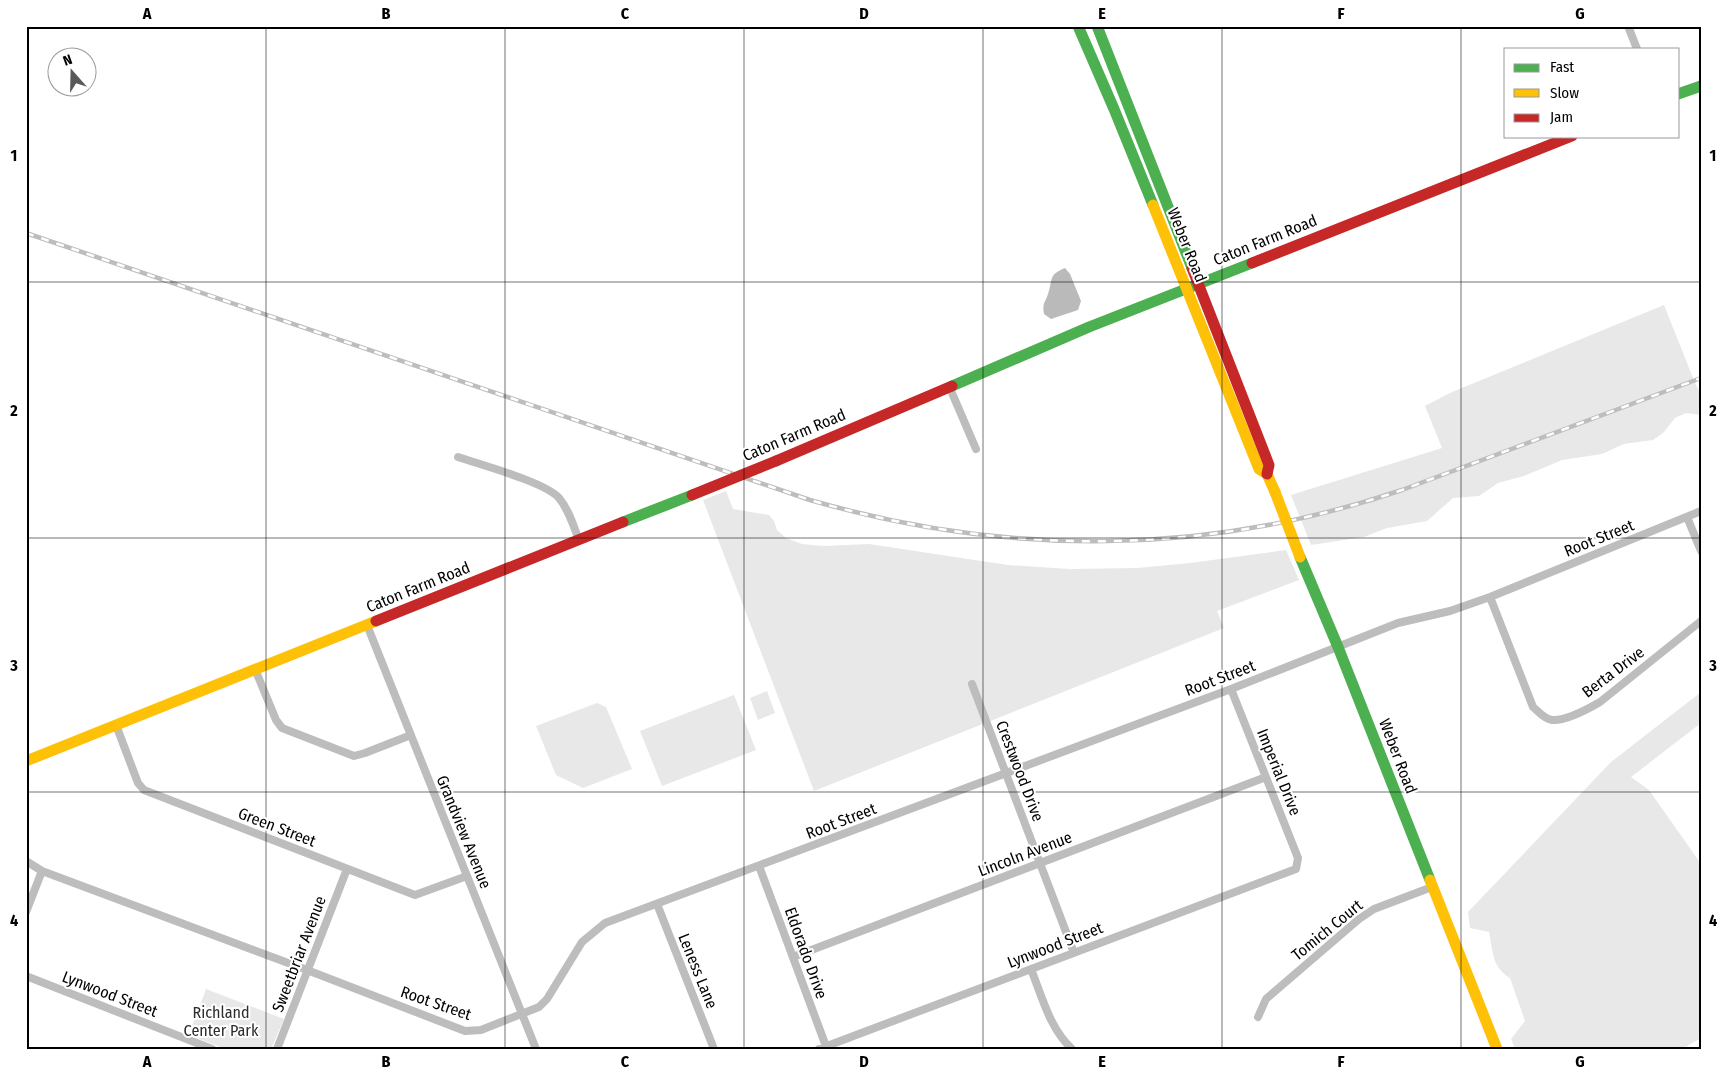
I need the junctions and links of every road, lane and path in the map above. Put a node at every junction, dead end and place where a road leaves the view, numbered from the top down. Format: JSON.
{"nodes":[{"id":1,"x":1078,"y":26,"type":"edge"},
{"id":2,"x":1097,"y":26,"type":"edge"},
{"id":3,"x":1628,"y":26,"type":"edge"},
{"id":4,"x":1637,"y":48,"type":"edge"},
{"id":5,"x":1701,"y":86,"type":"edge"},
{"id":6,"x":1680,"y":93,"type":"edge"},
{"id":7,"x":1567,"y":138,"type":"edge"},
{"id":8,"x":1199,"y":283,"type":"junction"},
{"id":9,"x":1186,"y":288,"type":"junction"},
{"id":10,"x":949,"y":386,"type":"junction"},
{"id":11,"x":976,"y":449,"type":"dead end"},
{"id":12,"x":458,"y":457,"type":"dead end"},
{"id":13,"x":1267,"y":474,"type":"junction"},
{"id":14,"x":1701,"y":511,"type":"edge"},
{"id":15,"x":1687,"y":516,"type":"junction"},
{"id":16,"x":579,"y":540,"type":"junction"},
{"id":17,"x":1701,"y":551,"type":"edge"},
{"id":18,"x":1490,"y":597,"type":"junction"},
{"id":19,"x":1701,"y":622,"type":"edge"},
{"id":20,"x":367,"y":625,"type":"junction"},
{"id":21,"x":1338,"y":648,"type":"junction"},
{"id":22,"x":254,"y":670,"type":"junction"},
{"id":23,"x":972,"y":684,"type":"dead end"},
{"id":24,"x":1231,"y":689,"type":"junction"},
{"id":25,"x":116,"y":725,"type":"junction"},
{"id":26,"x":411,"y":735,"type":"junction"},
{"id":27,"x":26,"y":761,"type":"edge"},
{"id":28,"x":1006,"y":773,"type":"junction"},
{"id":29,"x":1266,"y":777,"type":"junction"},
{"id":30,"x":26,"y":861,"type":"edge"},
{"id":31,"x":1040,"y":863,"type":"junction"},
{"id":32,"x":1297,"y":865,"type":"joint"},
{"id":33,"x":759,"y":866,"type":"junction"},
{"id":34,"x":346,"y":869,"type":"junction"},
{"id":35,"x":42,"y":871,"type":"junction"},
{"id":36,"x":467,"y":876,"type":"junction"},
{"id":37,"x":1432,"y":887,"type":"junction"},
{"id":38,"x":656,"y":904,"type":"junction"},
{"id":39,"x":26,"y":912,"type":"edge"},
{"id":40,"x":1074,"y":953,"type":"junction"},
{"id":41,"x":793,"y":957,"type":"junction"},
{"id":42,"x":1031,"y":969,"type":"junction"},
{"id":43,"x":307,"y":970,"type":"junction"},
{"id":44,"x":26,"y":976,"type":"edge"},
{"id":45,"x":522,"y":1014,"type":"junction"},
{"id":46,"x":1258,"y":1017,"type":"dead end"},
{"id":47,"x":824,"y":1048,"type":"edge"},
{"id":48,"x":212,"y":1049,"type":"edge"},
{"id":49,"x":277,"y":1049,"type":"edge"},
{"id":50,"x":536,"y":1049,"type":"edge"},
{"id":51,"x":714,"y":1049,"type":"edge"},
{"id":52,"x":1072,"y":1049,"type":"edge"},
{"id":53,"x":1497,"y":1049,"type":"edge"}],
"edges":[{"from":1,"to":9,"type":"street","name":"Weber Road"},
{"from":2,"to":8,"type":"street","name":"Weber Road"},
{"from":3,"to":4,"type":"street"},
{"from":5,"to":6,"type":"street"},
{"from":7,"to":8,"type":"street","name":"Caton Farm Road"},
{"from":8,"to":9,"type":"street","name":"Caton Farm Road"},
{"from":8,"to":13,"type":"street","name":"Weber Road"},
{"from":9,"to":10,"type":"street","name":"Caton Farm Road"},
{"from":9,"to":13,"type":"street","name":"Weber Road"},
{"from":10,"to":11,"type":"street"},
{"from":10,"to":16,"type":"street","name":"Caton Farm Road","bridge":true},
{"from":12,"to":16,"type":"street"},
{"from":13,"to":21,"type":"street","name":"Weber Road","bridge":true},
{"from":14,"to":15,"type":"street","name":"Root Street"},
{"from":15,"to":17,"type":"street"},
{"from":15,"to":18,"type":"street","name":"Root Street"},
{"from":16,"to":20,"type":"street","name":"Caton Farm Road"},
{"from":18,"to":19,"type":"street","name":"Berta Drive"},
{"from":18,"to":21,"type":"street","name":"Root Street"},
{"from":20,"to":22,"type":"street","name":"Caton Farm Road"},
{"from":20,"to":26,"type":"street","name":"Grandview Avenue"},
{"from":21,"to":24,"type":"street","name":"Root Street"},
{"from":21,"to":37,"type":"street","name":"Weber Road"},
{"from":22,"to":25,"type":"street","name":"Caton Farm Road"},
{"from":22,"to":26,"type":"street"},
{"from":23,"to":28,"type":"street","name":"Crestwood Drive"},
{"from":24,"to":28,"type":"street","name":"Root Street"},
{"from":24,"to":29,"type":"street","name":"Imperial Drive"},
{"from":25,"to":27,"type":"street","name":"Caton Farm Road"},
{"from":25,"to":34,"type":"street","name":"Green Street"},
{"from":26,"to":36,"type":"street","name":"Grandview Avenue"},
{"from":28,"to":31,"type":"street","name":"Crestwood Drive"},
{"from":28,"to":33,"type":"street","name":"Root Street"},
{"from":29,"to":31,"type":"street","name":"Lincoln Avenue"},
{"from":29,"to":32,"type":"street","name":"Imperial Drive"},
{"from":30,"to":35,"type":"street","name":"Root Street"},
{"from":31,"to":40,"type":"street","name":"Crestwood Drive"},
{"from":31,"to":41,"type":"street","name":"Lincoln Avenue"},
{"from":32,"to":40,"type":"street","name":"Lynwood Street"},
{"from":33,"to":38,"type":"street","name":"Root Street"},
{"from":33,"to":41,"type":"street","name":"Eldorado Drive"},
{"from":34,"to":36,"type":"street","name":"Green Street"},
{"from":34,"to":43,"type":"street","name":"Sweetbriar Avenue"},
{"from":35,"to":39,"type":"street"},
{"from":35,"to":43,"type":"street","name":"Root Street"},
{"from":36,"to":45,"type":"street","name":"Grandview Avenue"},
{"from":37,"to":46,"type":"street","name":"Tomich Court"},
{"from":37,"to":53,"type":"street","name":"Weber Road"},
{"from":38,"to":45,"type":"street","name":"Root Street"},
{"from":38,"to":51,"type":"street","name":"Leness Lane"},
{"from":40,"to":42,"type":"street","name":"Lynwood Street"},
{"from":41,"to":47,"type":"street","name":"Eldorado Drive"},
{"from":42,"to":47,"type":"street","name":"Lynwood Street"},
{"from":42,"to":52,"type":"street"},
{"from":43,"to":45,"type":"street","name":"Root Street"},
{"from":43,"to":49,"type":"street","name":"Sweetbriar Avenue"},
{"from":44,"to":48,"type":"street","name":"Lynwood Street"},
{"from":45,"to":50,"type":"street","name":"Grandview Avenue"}]}
